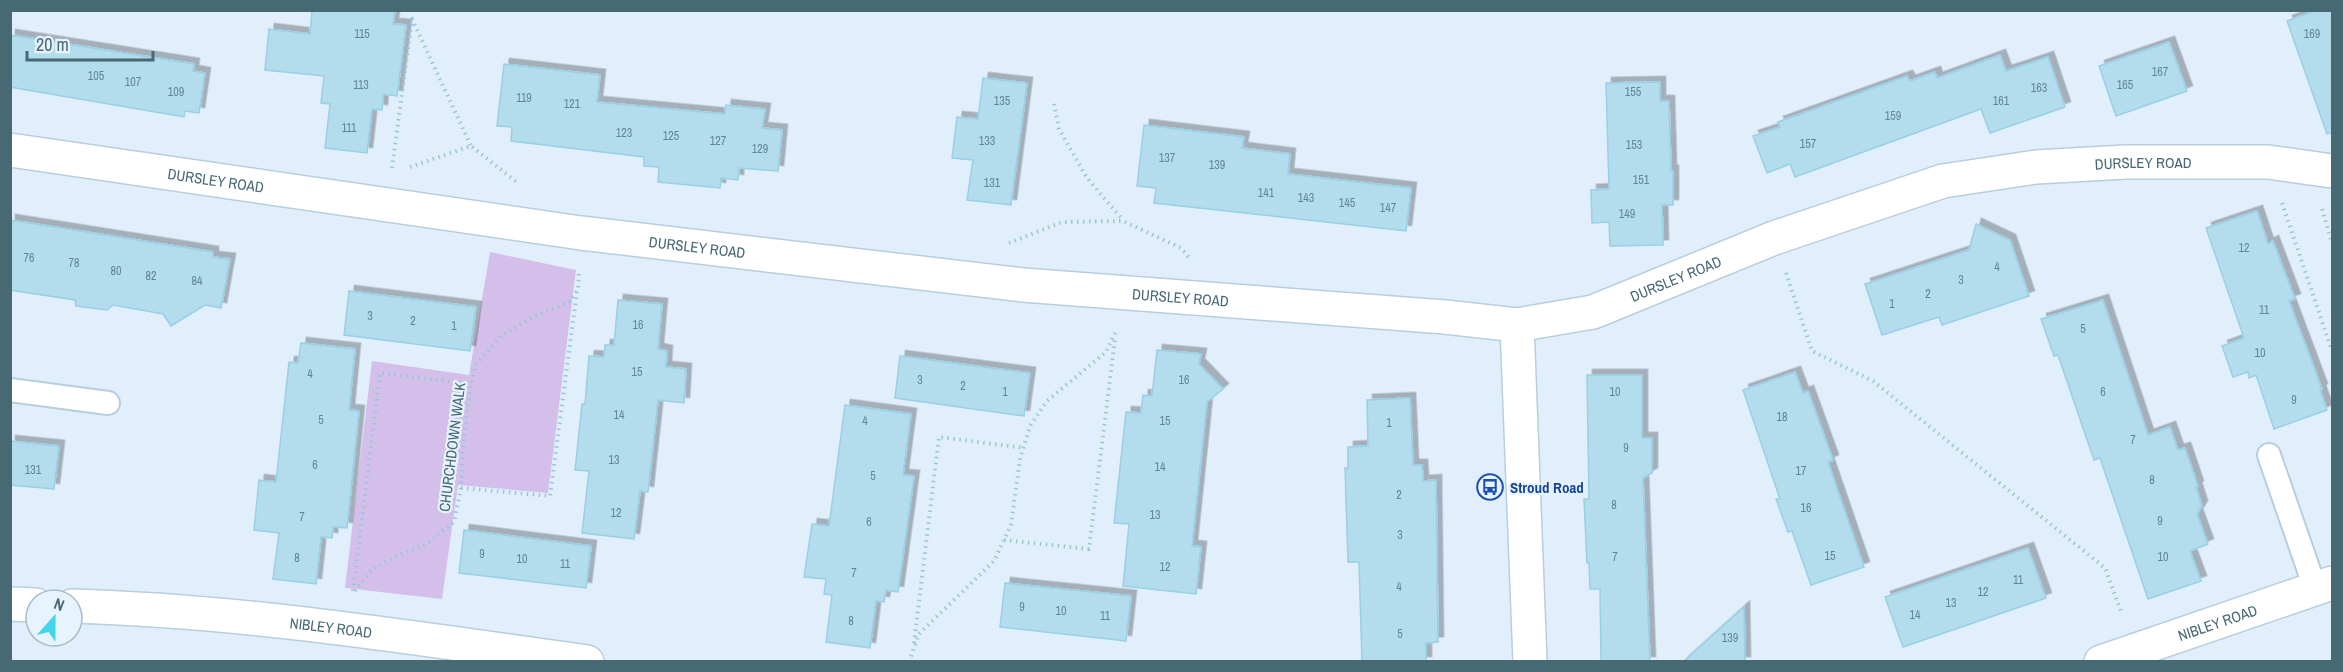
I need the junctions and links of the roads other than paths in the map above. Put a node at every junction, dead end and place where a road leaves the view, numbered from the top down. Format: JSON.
{"nodes":[{"id":1,"x":10,"y":150,"type":"edge"},
{"id":2,"x":2332,"y":171,"type":"edge"},
{"id":3,"x":1517,"y":325,"type":"junction"},
{"id":4,"x":10,"y":390,"type":"edge"},
{"id":5,"x":108,"y":403,"type":"dead end"},
{"id":6,"x":2269,"y":455,"type":"dead end"},
{"id":7,"x":2324,"y":586,"type":"edge"},
{"id":8,"x":84,"y":606,"type":"edge"},
{"id":9,"x":587,"y":662,"type":"edge"},
{"id":10,"x":1530,"y":662,"type":"edge"},
{"id":11,"x":2101,"y":662,"type":"edge"}],
"edges":[{"from":1,"to":3,"type":"street","name":"DURSLEY ROAD"},
{"from":2,"to":3,"type":"street","name":"DURSLEY ROAD"},
{"from":3,"to":10,"type":"street"},
{"from":4,"to":5,"type":"lane"},
{"from":6,"to":7,"type":"lane"},
{"from":7,"to":11,"type":"street","name":"NIBLEY ROAD"},
{"from":8,"to":9,"type":"street","name":"NIBLEY ROAD"}]}
